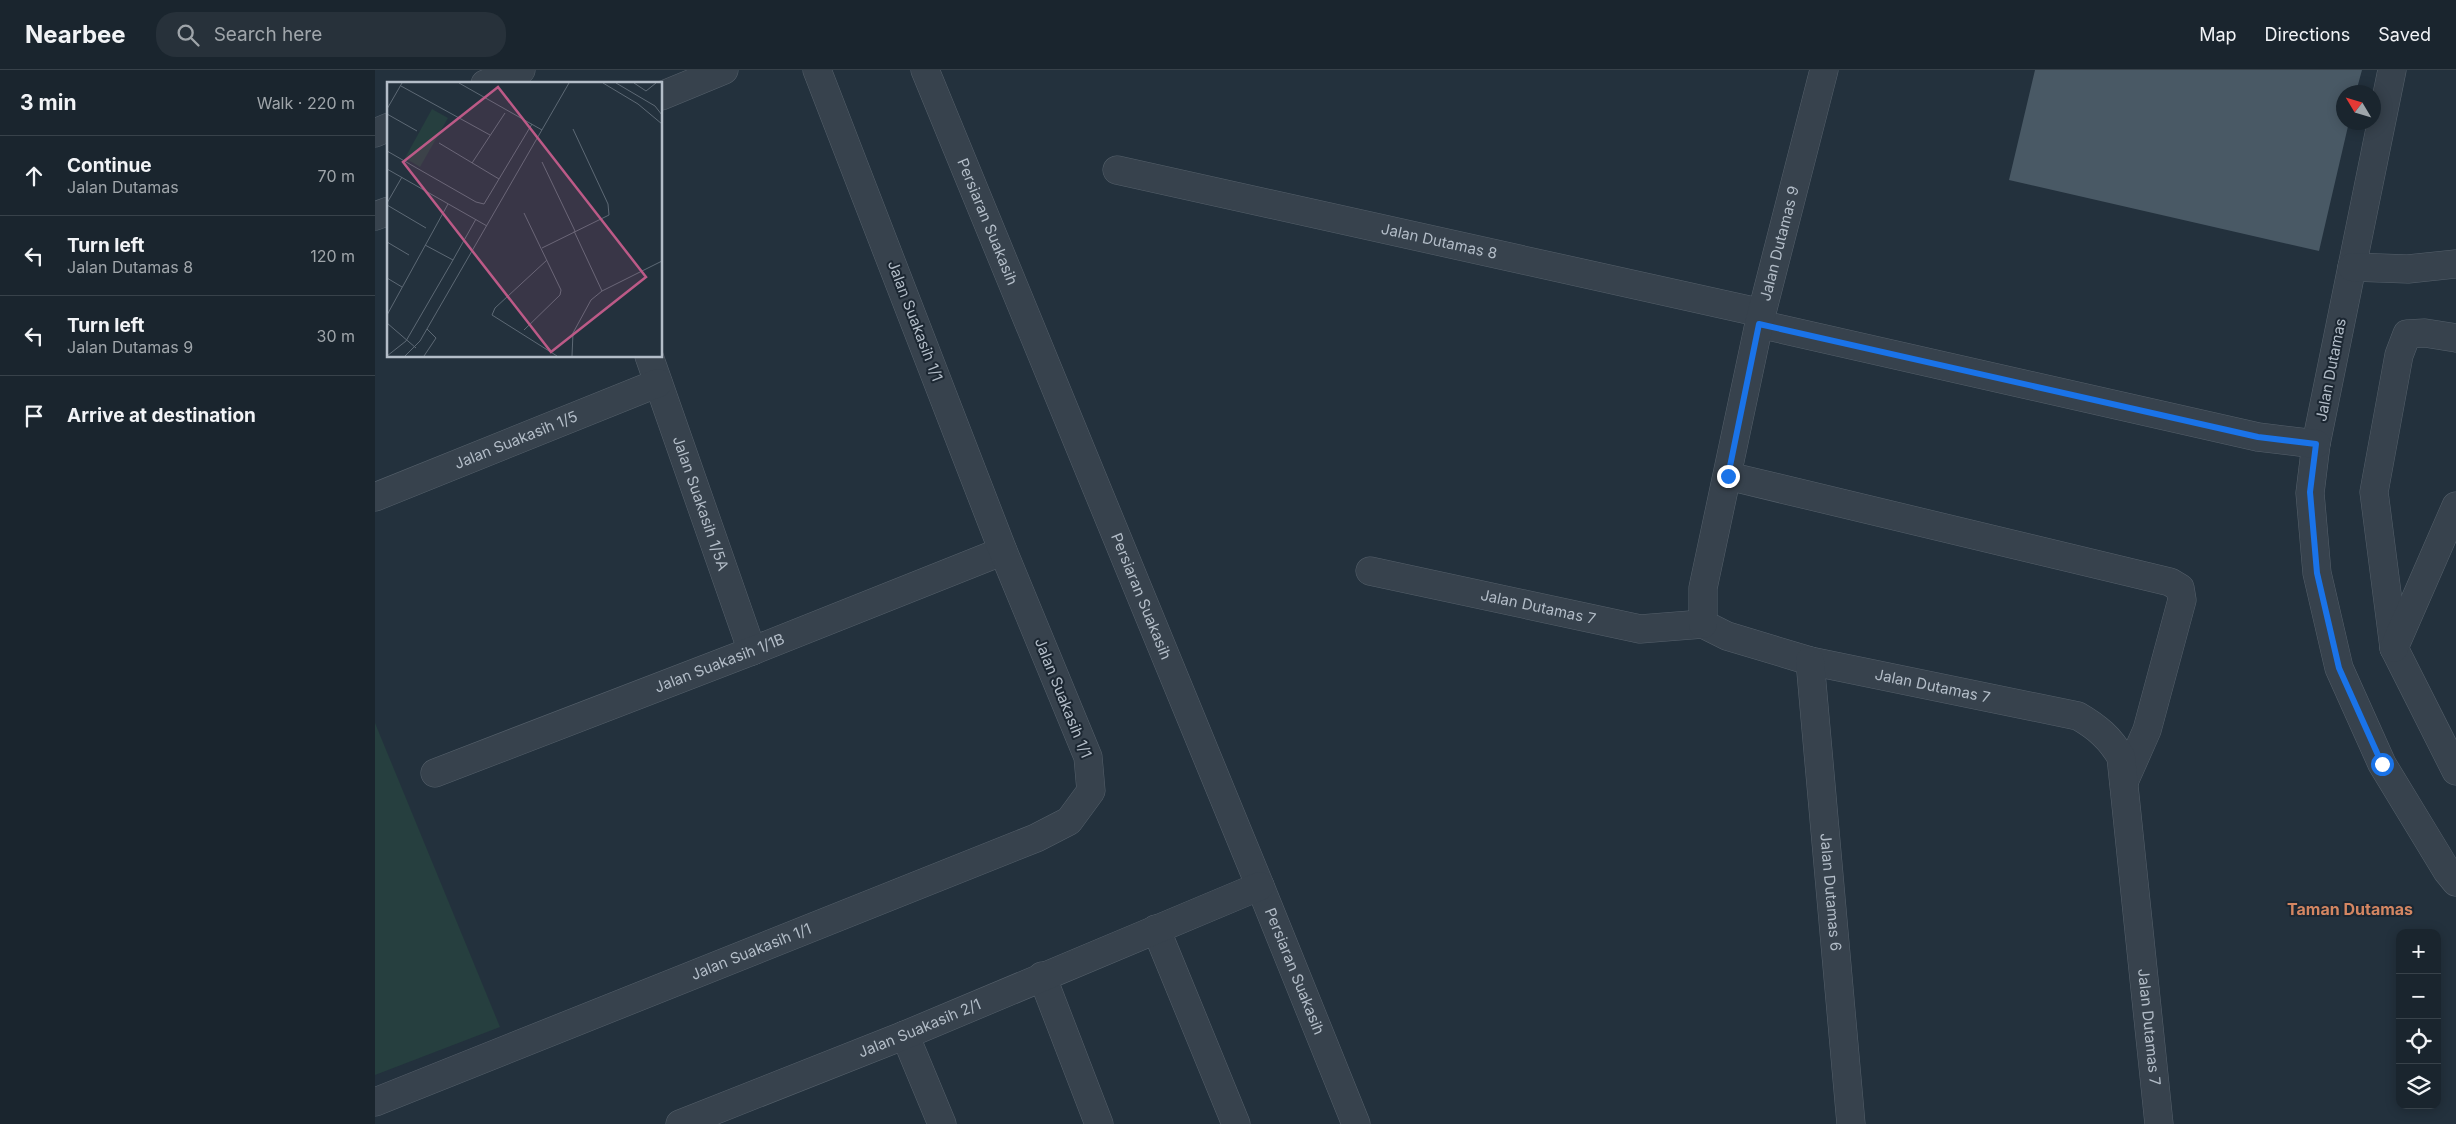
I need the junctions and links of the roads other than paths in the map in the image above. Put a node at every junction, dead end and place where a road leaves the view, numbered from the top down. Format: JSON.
{"nodes":[{"id":1,"x":724,"y":70,"type":"edge"},
{"id":2,"x":817,"y":70,"type":"edge"},
{"id":3,"x":925,"y":70,"type":"edge"},
{"id":4,"x":1824,"y":70,"type":"edge"},
{"id":5,"x":2392,"y":70,"type":"edge"},
{"id":6,"x":663,"y":95,"type":"edge"},
{"id":7,"x":387,"y":128,"type":"edge"},
{"id":8,"x":375,"y":133,"type":"edge"},
{"id":9,"x":1117,"y":170,"type":"dead end"},
{"id":10,"x":387,"y":211,"type":"edge"},
{"id":11,"x":375,"y":216,"type":"edge"},
{"id":12,"x":2456,"y":264,"type":"edge"},
{"id":13,"x":2352,"y":267,"type":"junction"},
{"id":14,"x":1761,"y":318,"type":"junction"},
{"id":15,"x":2456,"y":338,"type":"edge"},
{"id":16,"x":650,"y":358,"type":"edge"},
{"id":17,"x":658,"y":383,"type":"junction"},
{"id":18,"x":2316,"y":444,"type":"junction"},
{"id":19,"x":1728,"y":476,"type":"junction"},
{"id":20,"x":375,"y":497,"type":"edge"},
{"id":21,"x":2456,"y":506,"type":"edge"},
{"id":22,"x":1003,"y":551,"type":"junction"},
{"id":23,"x":1370,"y":571,"type":"dead end"},
{"id":24,"x":1703,"y":624,"type":"junction"},
{"id":25,"x":2394,"y":648,"type":"junction"},
{"id":26,"x":752,"y":651,"type":"junction"},
{"id":27,"x":1810,"y":661,"type":"junction"},
{"id":28,"x":2456,"y":771,"type":"edge"},
{"id":29,"x":435,"y":773,"type":"dead end"},
{"id":30,"x":2124,"y":782,"type":"junction"},
{"id":31,"x":2453,"y":872,"type":"edge"},
{"id":32,"x":1261,"y":886,"type":"junction"},
{"id":33,"x":1156,"y":929,"type":"junction"},
{"id":34,"x":1042,"y":976,"type":"junction"},
{"id":35,"x":905,"y":1035,"type":"junction"},
{"id":36,"x":375,"y":1102,"type":"edge"},
{"id":37,"x":680,"y":1124,"type":"edge"},
{"id":38,"x":942,"y":1124,"type":"edge"},
{"id":39,"x":1099,"y":1124,"type":"edge"},
{"id":40,"x":1236,"y":1124,"type":"edge"},
{"id":41,"x":1356,"y":1124,"type":"edge"},
{"id":42,"x":1851,"y":1124,"type":"edge"},
{"id":43,"x":2159,"y":1124,"type":"edge"}],
"edges":[{"from":1,"to":6,"type":"street"},
{"from":2,"to":22,"type":"street","name":"Jalan Suakasih 1/1"},
{"from":3,"to":32,"type":"street","name":"Persiaran Suakasih"},
{"from":4,"to":14,"type":"street","name":"Jalan Dutamas 9"},
{"from":5,"to":13,"type":"street","name":"Jalan Dutamas"},
{"from":7,"to":8,"type":"street"},
{"from":9,"to":14,"type":"street","name":"Jalan Dutamas 8"},
{"from":10,"to":11,"type":"street"},
{"from":12,"to":13,"type":"street"},
{"from":13,"to":18,"type":"street","name":"Jalan Dutamas"},
{"from":14,"to":18,"type":"street","name":"Jalan Dutamas 8"},
{"from":14,"to":19,"type":"street","name":"Jalan Dutamas 9"},
{"from":15,"to":25,"type":"street"},
{"from":16,"to":17,"type":"street","name":"Jalan Suakasih 1/5A"},
{"from":17,"to":20,"type":"street","name":"Jalan Suakasih 1/5"},
{"from":17,"to":26,"type":"street","name":"Jalan Suakasih 1/5A"},
{"from":18,"to":31,"type":"street","name":"Jalan Dutamas"},
{"from":19,"to":24,"type":"street","name":"Jalan Dutamas 9"},
{"from":19,"to":30,"type":"street"},
{"from":21,"to":25,"type":"street"},
{"from":22,"to":26,"type":"street","name":"Jalan Suakasih 1/1B"},
{"from":22,"to":36,"type":"street","name":"Jalan Suakasih 1/1"},
{"from":23,"to":24,"type":"street","name":"Jalan Dutamas 7"},
{"from":24,"to":27,"type":"street","name":"Jalan Dutamas 7"},
{"from":25,"to":28,"type":"street"},
{"from":26,"to":29,"type":"street","name":"Jalan Suakasih 1/1B"},
{"from":27,"to":30,"type":"street","name":"Jalan Dutamas 7"},
{"from":27,"to":42,"type":"street","name":"Jalan Dutamas 6"},
{"from":30,"to":43,"type":"street","name":"Jalan Dutamas 7"},
{"from":32,"to":33,"type":"street","name":"Jalan Suakasih 2/1"},
{"from":32,"to":41,"type":"street","name":"Persiaran Suakasih"},
{"from":33,"to":34,"type":"street","name":"Jalan Suakasih 2/1"},
{"from":33,"to":40,"type":"street"},
{"from":34,"to":35,"type":"street","name":"Jalan Suakasih 2/1"},
{"from":34,"to":39,"type":"street"},
{"from":35,"to":37,"type":"street","name":"Jalan Suakasih 2/1"},
{"from":35,"to":38,"type":"street"}]}
